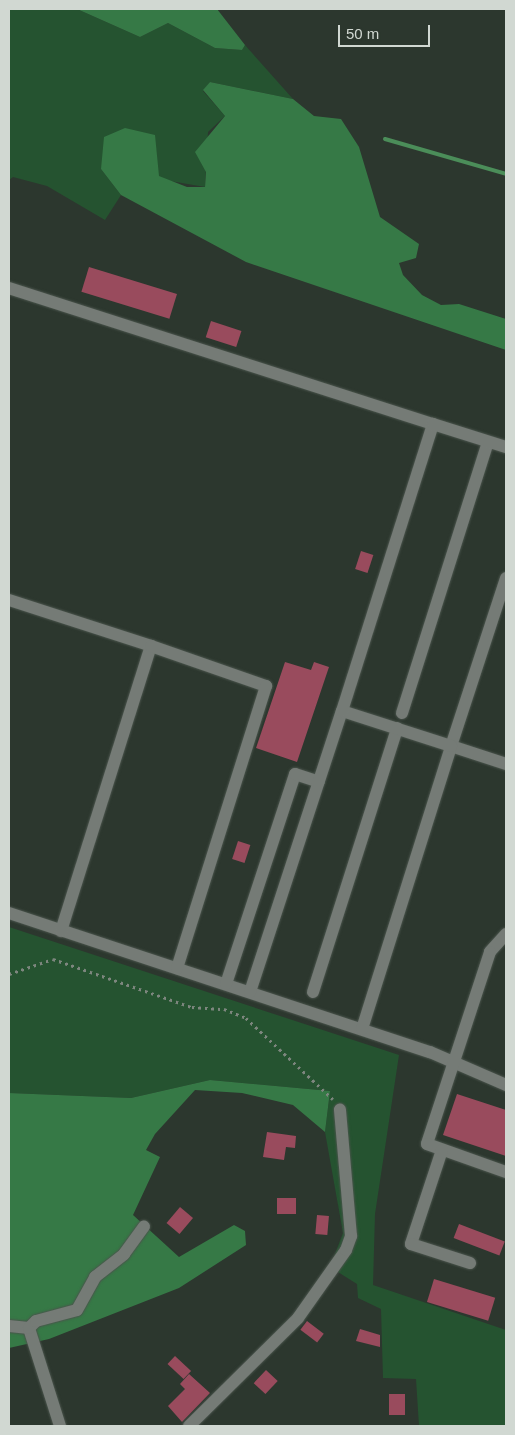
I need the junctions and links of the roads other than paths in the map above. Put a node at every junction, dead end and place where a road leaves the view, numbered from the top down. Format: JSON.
{"nodes":[{"id":1,"x":9,"y":288,"type":"edge"},
{"id":2,"x":433,"y":424,"type":"junction"},
{"id":3,"x":488,"y":442,"type":"junction"},
{"id":4,"x":506,"y":447,"type":"edge"},
{"id":5,"x":506,"y":578,"type":"edge"},
{"id":6,"x":9,"y":600,"type":"edge"},
{"id":7,"x":151,"y":646,"type":"junction"},
{"id":8,"x":342,"y":711,"type":"junction"},
{"id":9,"x":402,"y":713,"type":"dead end"},
{"id":10,"x":397,"y":728,"type":"junction"},
{"id":11,"x":451,"y":746,"type":"junction"},
{"id":12,"x":506,"y":764,"type":"edge"},
{"id":13,"x":319,"y":782,"type":"junction"},
{"id":14,"x":9,"y":913,"type":"edge"},
{"id":15,"x":61,"y":931,"type":"junction"},
{"id":16,"x":506,"y":934,"type":"edge"},
{"id":17,"x":177,"y":968,"type":"junction"},
{"id":18,"x":226,"y":984,"type":"junction"},
{"id":19,"x":250,"y":992,"type":"junction"},
{"id":20,"x":313,"y":992,"type":"dead end"},
{"id":21,"x":362,"y":1029,"type":"junction"},
{"id":22,"x":454,"y":1062,"type":"junction"},
{"id":23,"x":506,"y":1084,"type":"edge"},
{"id":24,"x":340,"y":1108,"type":"road end"},
{"id":25,"x":442,"y":1150,"type":"junction"},
{"id":26,"x":506,"y":1172,"type":"edge"},
{"id":27,"x":144,"y":1226,"type":"dead end"},
{"id":28,"x":470,"y":1263,"type":"dead end"},
{"id":29,"x":9,"y":1326,"type":"edge"},
{"id":30,"x":29,"y":1328,"type":"junction"},
{"id":31,"x":60,"y":1426,"type":"edge"},
{"id":32,"x":189,"y":1426,"type":"edge"}],
"edges":[{"from":1,"to":2,"type":"street"},
{"from":2,"to":3,"type":"street"},
{"from":2,"to":8,"type":"street"},
{"from":3,"to":4,"type":"street"},
{"from":3,"to":9,"type":"street"},
{"from":5,"to":11,"type":"street"},
{"from":6,"to":7,"type":"street"},
{"from":7,"to":15,"type":"street"},
{"from":7,"to":17,"type":"street"},
{"from":8,"to":10,"type":"street"},
{"from":8,"to":13,"type":"street"},
{"from":10,"to":11,"type":"street"},
{"from":10,"to":20,"type":"street"},
{"from":11,"to":12,"type":"street"},
{"from":11,"to":21,"type":"street"},
{"from":13,"to":18,"type":"street"},
{"from":13,"to":19,"type":"street"},
{"from":14,"to":15,"type":"street"},
{"from":15,"to":17,"type":"street"},
{"from":16,"to":22,"type":"street"},
{"from":17,"to":18,"type":"street"},
{"from":18,"to":19,"type":"street"},
{"from":19,"to":21,"type":"street"},
{"from":21,"to":22,"type":"street"},
{"from":22,"to":23,"type":"street"},
{"from":22,"to":25,"type":"street"},
{"from":24,"to":32,"type":"street"},
{"from":25,"to":26,"type":"street"},
{"from":25,"to":28,"type":"street"},
{"from":27,"to":30,"type":"street"},
{"from":29,"to":30,"type":"street"},
{"from":30,"to":31,"type":"street"}]}
